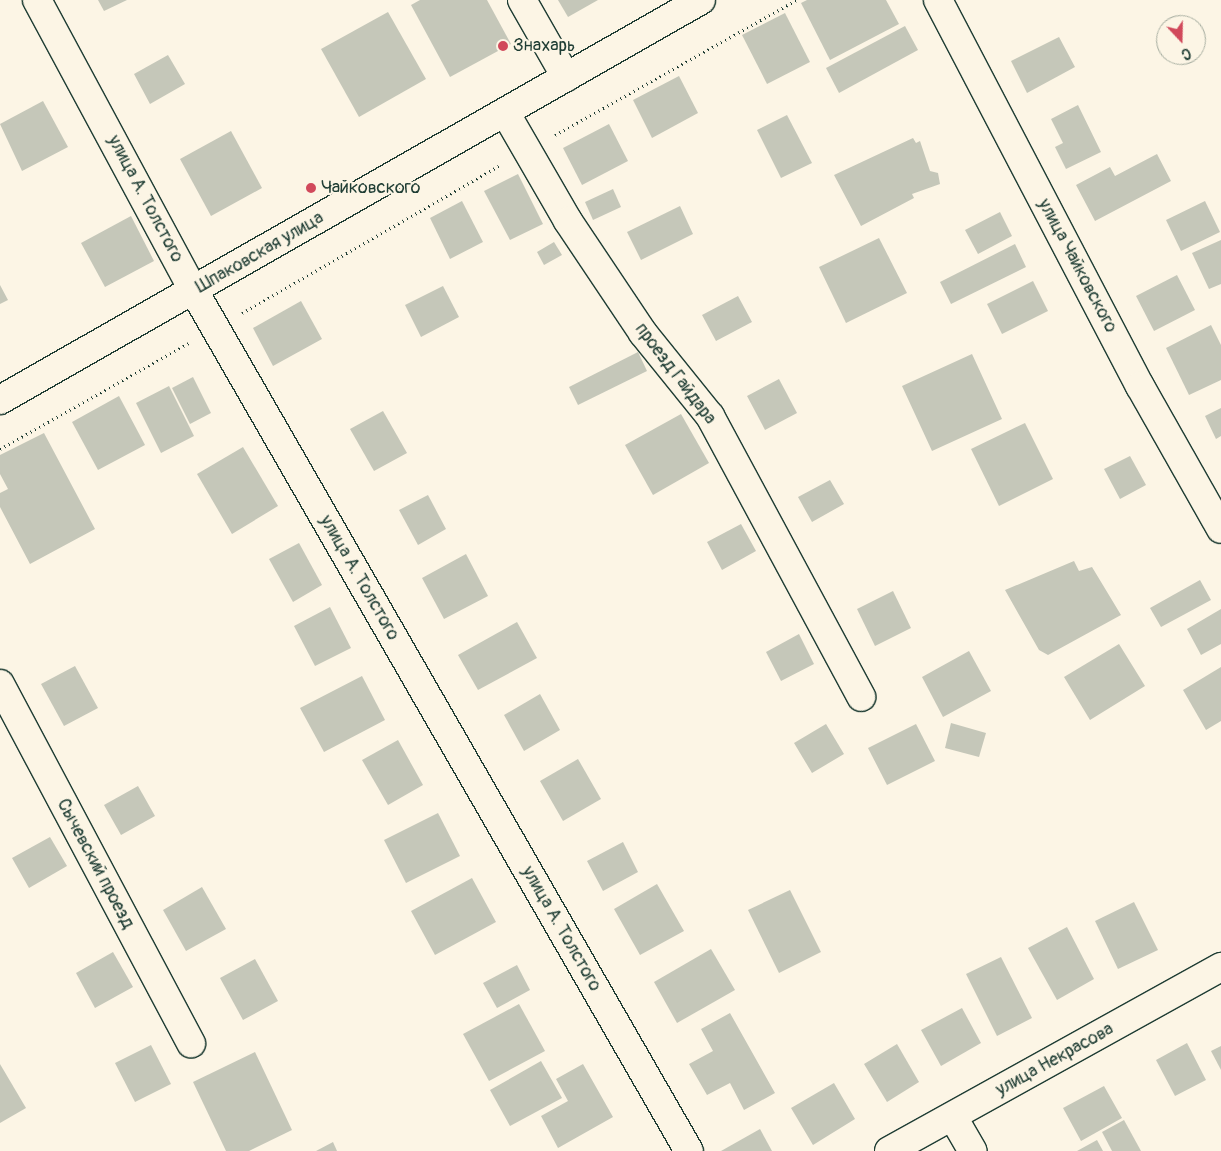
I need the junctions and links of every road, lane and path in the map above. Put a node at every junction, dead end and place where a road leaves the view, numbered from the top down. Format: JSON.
{"nodes":[{"id":1,"x":37,"y":0,"type":"edge"},
{"id":2,"x":522,"y":0,"type":"edge"},
{"id":3,"x":700,"y":0,"type":"edge"},
{"id":4,"x":797,"y":0,"type":"edge"},
{"id":5,"x":938,"y":0,"type":"edge"},
{"id":6,"x":566,"y":76,"type":"junction"},
{"id":7,"x":505,"y":112,"type":"junction"},
{"id":8,"x":527,"y":150,"type":"junction"},
{"id":9,"x":194,"y":291,"type":"junction"},
{"id":10,"x":215,"y":328,"type":"junction"},
{"id":11,"x":0,"y":400,"type":"edge"},
{"id":12,"x":0,"y":448,"type":"edge"},
{"id":13,"x":1221,"y":529,"type":"edge"},
{"id":14,"x":0,"y":684,"type":"edge"},
{"id":15,"x":861,"y":697,"type":"dead end"},
{"id":16,"x":1221,"y":967,"type":"edge"},
{"id":17,"x":191,"y":1043,"type":"dead end"},
{"id":18,"x":953,"y":1117,"type":"junction"},
{"id":19,"x":689,"y":1151,"type":"edge"},
{"id":20,"x":889,"y":1151,"type":"edge"},
{"id":21,"x":973,"y":1151,"type":"edge"}],
"edges":[{"from":1,"to":9,"type":"street","name":"улица А. Толстого"},
{"from":2,"to":6,"type":"street"},
{"from":3,"to":6,"type":"street","name":"Шпаковская улица"},
{"from":4,"to":8,"type":"path"},
{"from":5,"to":13,"type":"street","name":"улица Чайковского"},
{"from":6,"to":7,"type":"street","name":"Шпаковская улица"},
{"from":7,"to":8,"type":"street","name":"проезд Гайдара"},
{"from":7,"to":9,"type":"street","name":"Шпаковская улица"},
{"from":8,"to":10,"type":"path"},
{"from":8,"to":15,"type":"street","name":"проезд Гайдара"},
{"from":9,"to":10,"type":"street","name":"улица А. Толстого"},
{"from":9,"to":11,"type":"street","name":"Шпаковская улица"},
{"from":10,"to":12,"type":"path"},
{"from":10,"to":19,"type":"street","name":"улица А. Толстого"},
{"from":14,"to":17,"type":"street","name":"Сычевский проезд"},
{"from":16,"to":18,"type":"street","name":"улица Некрасова"},
{"from":18,"to":20,"type":"street","name":"улица Некрасова"},
{"from":18,"to":21,"type":"street"}]}
